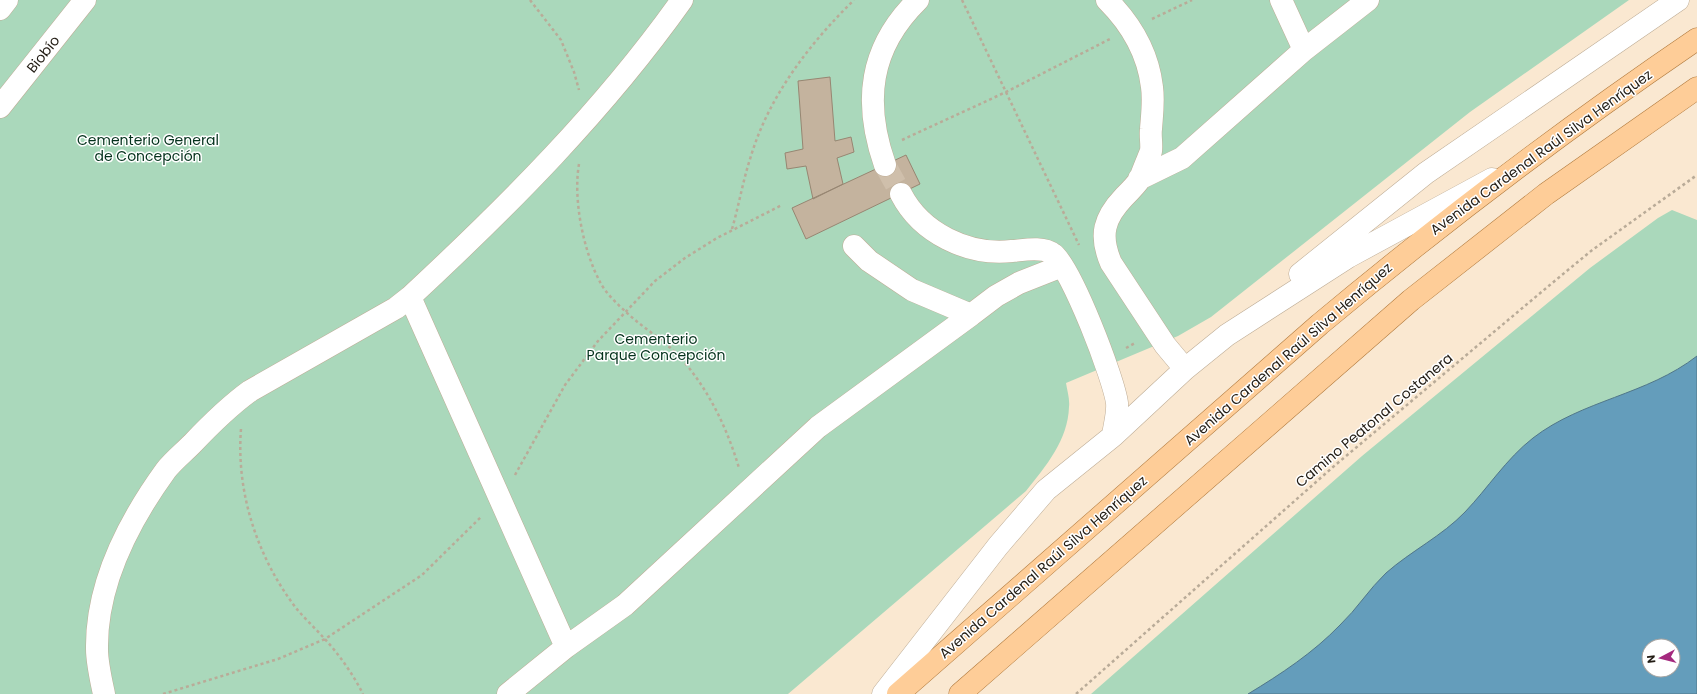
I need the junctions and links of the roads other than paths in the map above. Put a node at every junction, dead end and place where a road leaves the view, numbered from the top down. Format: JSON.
{"nodes":[{"id":1,"x":7,"y":0,"type":"edge"},
{"id":2,"x":85,"y":0,"type":"edge"},
{"id":3,"x":682,"y":0,"type":"edge"},
{"id":4,"x":918,"y":0,"type":"edge"},
{"id":5,"x":1107,"y":0,"type":"edge"},
{"id":6,"x":1281,"y":0,"type":"edge"},
{"id":7,"x":1368,"y":0,"type":"edge"},
{"id":8,"x":1678,"y":0,"type":"edge"},
{"id":9,"x":0,"y":9,"type":"edge"},
{"id":10,"x":1697,"y":39,"type":"edge"},
{"id":11,"x":1304,"y":50,"type":"junction"},
{"id":12,"x":1697,"y":88,"type":"edge"},
{"id":13,"x":0,"y":108,"type":"edge"},
{"id":14,"x":882,"y":157,"type":"tunnel mouth"},
{"id":15,"x":1529,"y":158,"type":"junction"},
{"id":16,"x":1140,"y":179,"type":"junction"},
{"id":17,"x":901,"y":194,"type":"tunnel mouth"},
{"id":18,"x":854,"y":246,"type":"dead end"},
{"id":19,"x":1062,"y":266,"type":"junction"},
{"id":20,"x":410,"y":297,"type":"junction"},
{"id":21,"x":971,"y":315,"type":"junction"},
{"id":22,"x":1227,"y":335,"type":"junction"},
{"id":23,"x":1185,"y":370,"type":"junction"},
{"id":24,"x":1113,"y":436,"type":"junction"},
{"id":25,"x":566,"y":647,"type":"junction"},
{"id":26,"x":104,"y":694,"type":"edge"},
{"id":27,"x":508,"y":694,"type":"edge"},
{"id":28,"x":883,"y":694,"type":"edge"},
{"id":29,"x":898,"y":694,"type":"edge"},
{"id":30,"x":960,"y":694,"type":"edge"}],
"edges":[{"from":1,"to":9,"type":"lane"},
{"from":2,"to":13,"type":"lane","name":"Biobío"},
{"from":3,"to":20,"type":"lane"},
{"from":4,"to":14,"type":"lane"},
{"from":5,"to":16,"type":"lane"},
{"from":6,"to":11,"type":"lane"},
{"from":7,"to":11,"type":"lane"},
{"from":8,"to":22,"type":"lane"},
{"from":10,"to":15,"type":"main road","name":"Avenida Cardenal Raúl Silva Henríquez"},
{"from":11,"to":16,"type":"lane"},
{"from":12,"to":30,"type":"main road"},
{"from":15,"to":22,"type":"lane"},
{"from":15,"to":29,"type":"main road","name":"Avenida Cardenal Raúl Silva Henríquez"},
{"from":16,"to":23,"type":"lane"},
{"from":17,"to":19,"type":"lane"},
{"from":18,"to":21,"type":"lane"},
{"from":19,"to":21,"type":"lane"},
{"from":19,"to":24,"type":"lane"},
{"from":20,"to":25,"type":"lane"},
{"from":20,"to":26,"type":"lane"},
{"from":21,"to":25,"type":"lane"},
{"from":22,"to":23,"type":"lane"},
{"from":23,"to":24,"type":"lane"},
{"from":24,"to":28,"type":"lane"},
{"from":25,"to":27,"type":"lane"}]}
